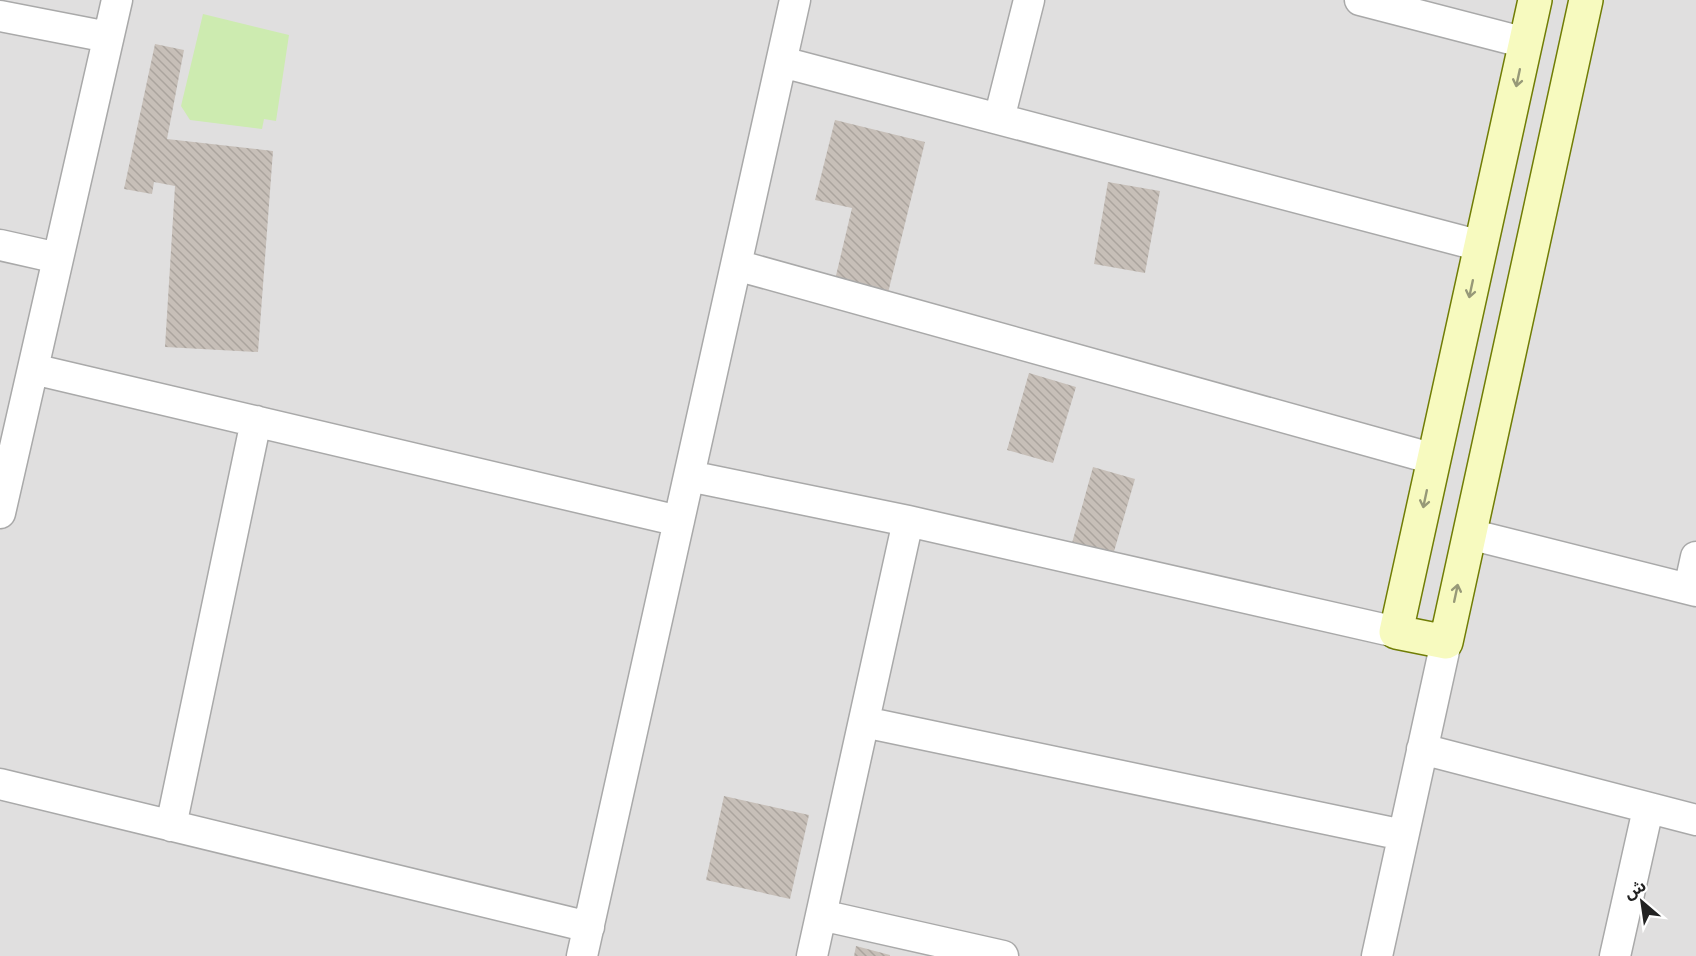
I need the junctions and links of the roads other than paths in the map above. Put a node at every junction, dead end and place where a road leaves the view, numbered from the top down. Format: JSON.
{"nodes":[{"id":1,"x":117,"y":0,"type":"edge"},
{"id":2,"x":795,"y":0,"type":"edge"},
{"id":3,"x":1029,"y":0,"type":"edge"},
{"id":4,"x":1360,"y":0,"type":"edge"},
{"id":5,"x":1535,"y":0,"type":"edge"},
{"id":6,"x":1586,"y":0,"type":"edge"},
{"id":7,"x":0,"y":16,"type":"edge"},
{"id":8,"x":108,"y":37,"type":"junction"},
{"id":9,"x":1526,"y":43,"type":"junction"},
{"id":10,"x":782,"y":62,"type":"junction"},
{"id":11,"x":999,"y":118,"type":"junction"},
{"id":12,"x":0,"y":244,"type":"edge"},
{"id":13,"x":1481,"y":246,"type":"junction"},
{"id":14,"x":58,"y":258,"type":"junction"},
{"id":15,"x":736,"y":265,"type":"junction"},
{"id":16,"x":33,"y":369,"type":"junction"},
{"id":17,"x":256,"y":421,"type":"junction"},
{"id":18,"x":6,"y":456,"type":"edge"},
{"id":19,"x":1434,"y":459,"type":"junction"},
{"id":20,"x":689,"y":476,"type":"junction"},
{"id":21,"x":0,"y":513,"type":"edge"},
{"id":22,"x":679,"y":520,"type":"junction"},
{"id":23,"x":908,"y":521,"type":"junction"},
{"id":24,"x":1469,"y":534,"type":"junction"},
{"id":25,"x":1696,"y":557,"type":"edge"},
{"id":26,"x":1692,"y":590,"type":"edge"},
{"id":27,"x":1396,"y":632,"type":"junction"},
{"id":28,"x":1446,"y":642,"type":"junction"},
{"id":29,"x":864,"y":722,"type":"junction"},
{"id":30,"x":1422,"y":749,"type":"junction"},
{"id":31,"x":0,"y":784,"type":"edge"},
{"id":32,"x":1648,"y":809,"type":"junction"},
{"id":33,"x":1696,"y":820,"type":"edge"},
{"id":34,"x":171,"y":826,"type":"junction"},
{"id":35,"x":1403,"y":835,"type":"junction"},
{"id":36,"x":821,"y":915,"type":"junction"},
{"id":37,"x":589,"y":927,"type":"junction"},
{"id":38,"x":582,"y":956,"type":"edge"},
{"id":39,"x":812,"y":956,"type":"edge"},
{"id":40,"x":1003,"y":956,"type":"edge"},
{"id":41,"x":1377,"y":956,"type":"edge"},
{"id":42,"x":1615,"y":956,"type":"edge"}],
"edges":[{"from":1,"to":8,"type":"street"},
{"from":2,"to":10,"type":"street"},
{"from":3,"to":11,"type":"street"},
{"from":4,"to":9,"type":"street"},
{"from":5,"to":9,"type":"street"},
{"from":6,"to":24,"type":"street"},
{"from":7,"to":8,"type":"street"},
{"from":8,"to":14,"type":"street"},
{"from":9,"to":13,"type":"street","one_way":true},
{"from":10,"to":11,"type":"street"},
{"from":10,"to":15,"type":"street"},
{"from":11,"to":13,"type":"street"},
{"from":12,"to":14,"type":"street"},
{"from":13,"to":19,"type":"street","one_way":true},
{"from":14,"to":16,"type":"street"},
{"from":15,"to":19,"type":"street"},
{"from":15,"to":20,"type":"street"},
{"from":16,"to":17,"type":"street"},
{"from":16,"to":18,"type":"street"},
{"from":17,"to":22,"type":"street"},
{"from":17,"to":34,"type":"street"},
{"from":18,"to":21,"type":"street"},
{"from":19,"to":27,"type":"street","one_way":true},
{"from":20,"to":22,"type":"street"},
{"from":20,"to":23,"type":"street"},
{"from":22,"to":37,"type":"street"},
{"from":23,"to":27,"type":"street"},
{"from":23,"to":29,"type":"street"},
{"from":24,"to":26,"type":"street"},
{"from":28,"to":24,"type":"street","one_way":true},
{"from":25,"to":26,"type":"street"},
{"from":27,"to":28,"type":"street"},
{"from":28,"to":30,"type":"street"},
{"from":29,"to":35,"type":"street"},
{"from":29,"to":36,"type":"street"},
{"from":30,"to":32,"type":"street"},
{"from":30,"to":35,"type":"street"},
{"from":31,"to":34,"type":"street"},
{"from":32,"to":33,"type":"street"},
{"from":32,"to":42,"type":"street"},
{"from":34,"to":37,"type":"street"},
{"from":35,"to":41,"type":"street"},
{"from":36,"to":39,"type":"street"},
{"from":36,"to":40,"type":"street"},
{"from":37,"to":38,"type":"street"}]}
